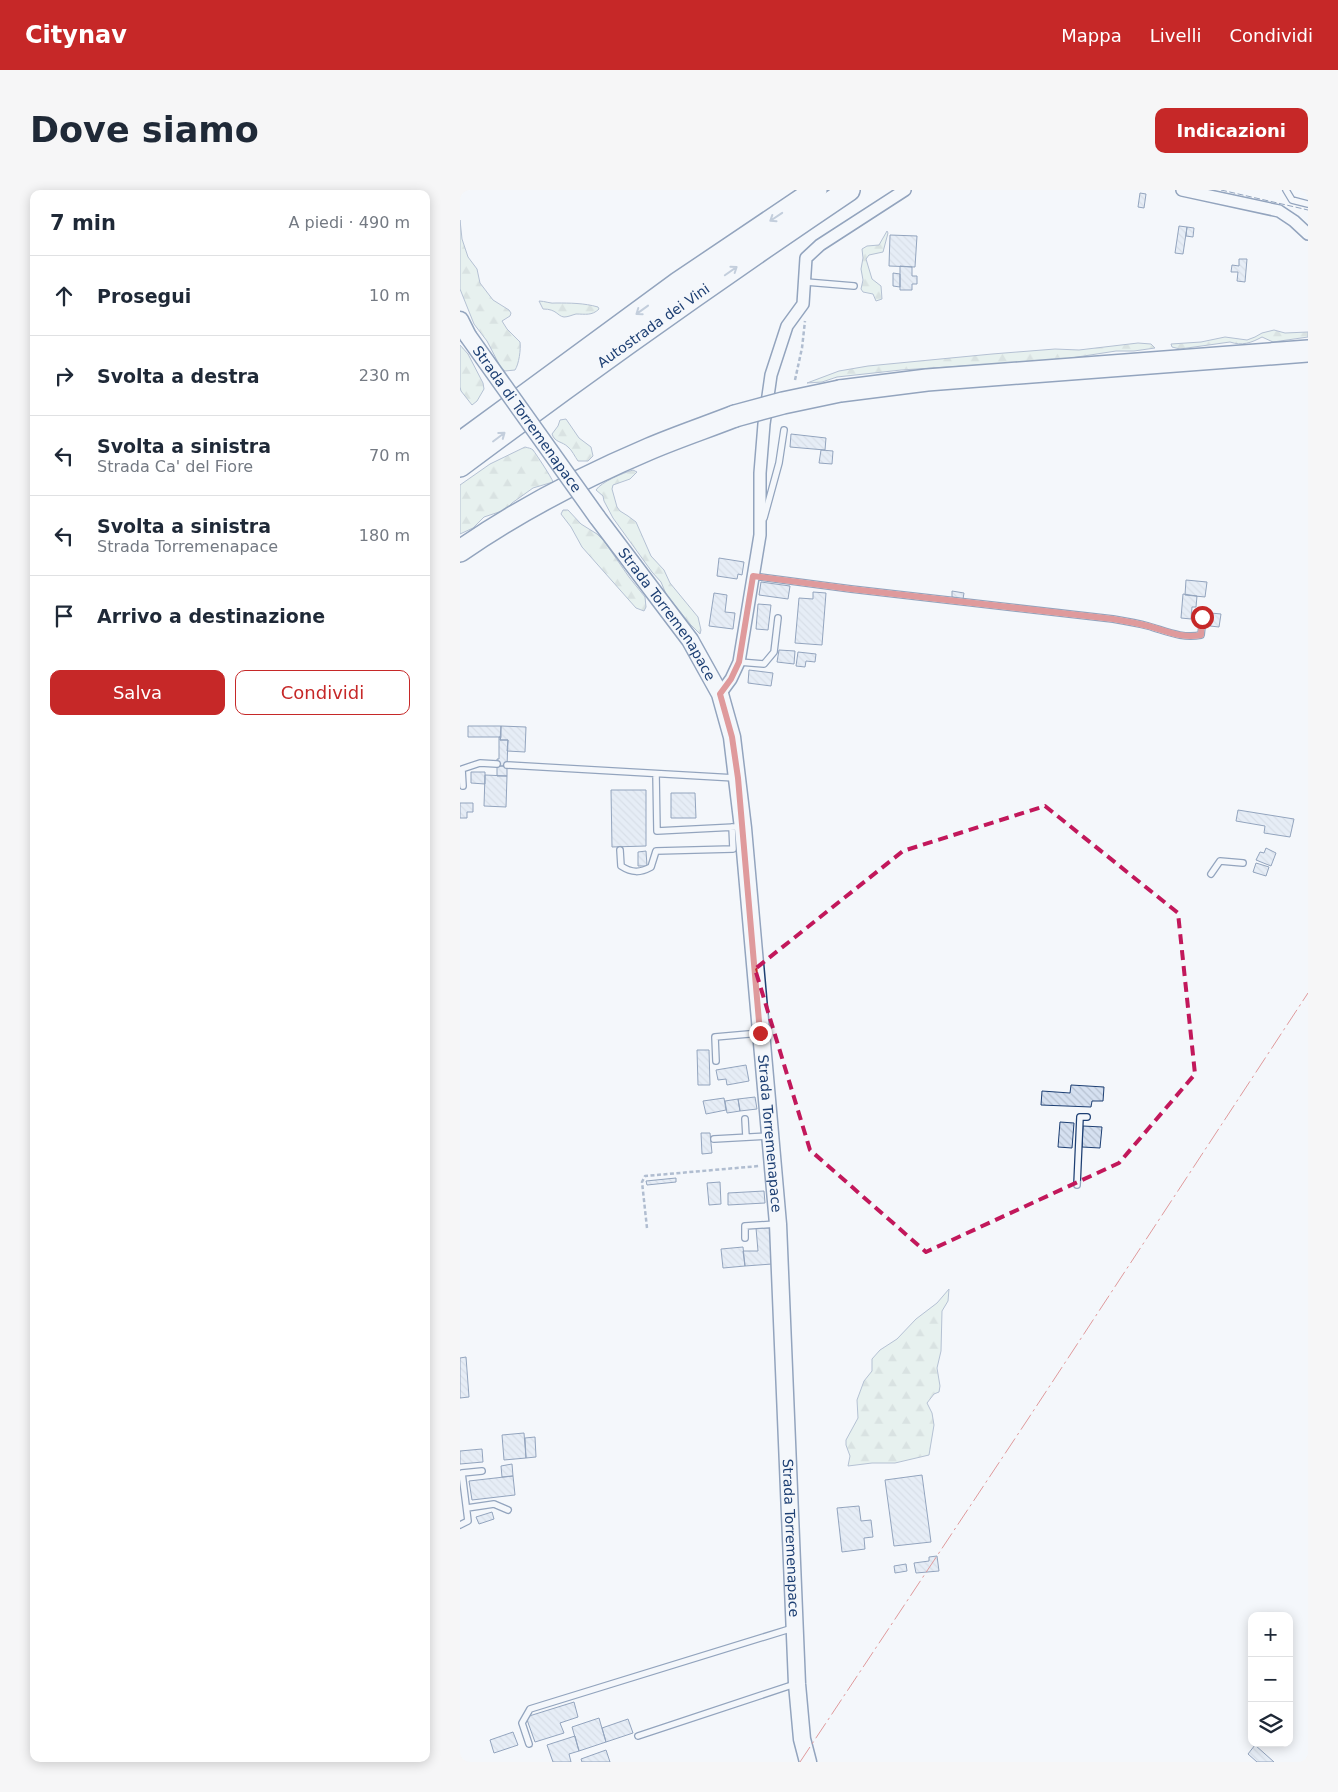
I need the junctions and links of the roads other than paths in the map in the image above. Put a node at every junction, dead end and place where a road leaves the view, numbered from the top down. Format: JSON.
{"nodes":[{"id":1,"x":816,"y":190,"type":"edge"},
{"id":2,"x":850,"y":190,"type":"edge"},
{"id":3,"x":905,"y":190,"type":"edge"},
{"id":4,"x":1182,"y":190,"type":"edge"},
{"id":5,"x":1286,"y":190,"type":"edge"},
{"id":6,"x":1308,"y":204,"type":"edge"},
{"id":7,"x":1308,"y":234,"type":"edge"},
{"id":8,"x":806,"y":282,"type":"junction"},
{"id":9,"x":854,"y":286,"type":"dead end"},
{"id":10,"x":460,"y":320,"type":"edge"},
{"id":11,"x":1308,"y":351,"type":"edge"},
{"id":12,"x":784,"y":430,"type":"dead end"},
{"id":13,"x":460,"y":443,"type":"edge"},
{"id":14,"x":460,"y":466,"type":"edge"},
{"id":15,"x":597,"y":517,"type":"joint"},
{"id":16,"x":760,"y":535,"type":"junction"},
{"id":17,"x":460,"y":551,"type":"edge"},
{"id":18,"x":753,"y":576,"type":"junction"},
{"id":19,"x":1202,"y":617,"type":"dead end"},
{"id":20,"x":778,"y":618,"type":"dead end"},
{"id":21,"x":739,"y":662,"type":"junction"},
{"id":22,"x":720,"y":694,"type":"junction"},
{"id":23,"x":497,"y":764,"type":"dead end"},
{"id":24,"x":507,"y":764,"type":"dead end"},
{"id":25,"x":656,"y":774,"type":"junction"},
{"id":26,"x":738,"y":778,"type":"junction"},
{"id":27,"x":463,"y":786,"type":"dead end"},
{"id":28,"x":737,"y":827,"type":"junction"},
{"id":29,"x":620,"y":850,"type":"dead end"},
{"id":30,"x":1243,"y":863,"type":"dead end"},
{"id":31,"x":1211,"y":874,"type":"dead end"},
{"id":32,"x":760,"y":1033,"type":"junction"},
{"id":33,"x":716,"y":1061,"type":"dead end"},
{"id":34,"x":1087,"y":1117,"type":"dead end"},
{"id":35,"x":745,"y":1119,"type":"dead end"},
{"id":36,"x":770,"y":1136,"type":"junction"},
{"id":37,"x":746,"y":1137,"type":"junction"},
{"id":38,"x":714,"y":1139,"type":"dead end"},
{"id":39,"x":1077,"y":1185,"type":"dead end"},
{"id":40,"x":778,"y":1224,"type":"junction"},
{"id":41,"x":745,"y":1238,"type":"dead end"},
{"id":42,"x":482,"y":1472,"type":"dead end"},
{"id":43,"x":467,"y":1508,"type":"junction"},
{"id":44,"x":508,"y":1510,"type":"dead end"},
{"id":45,"x":460,"y":1525,"type":"edge"},
{"id":46,"x":796,"y":1627,"type":"junction"},
{"id":47,"x":797,"y":1684,"type":"junction"},
{"id":48,"x":638,"y":1736,"type":"dead end"},
{"id":49,"x":529,"y":1744,"type":"dead end"},
{"id":50,"x":808,"y":1762,"type":"edge"}],
"edges":[{"from":1,"to":13,"type":"highway","name":"Autostrada dei Vini","one_way":true},
{"from":14,"to":2,"type":"highway","name":"Autostrada dei Vini","one_way":true},
{"from":3,"to":8,"type":"street"},
{"from":4,"to":7,"type":"street"},
{"from":5,"to":6,"type":"lane"},
{"from":8,"to":9,"type":"lane"},
{"from":8,"to":16,"type":"street"},
{"from":10,"to":15,"type":"street","name":"Strada di Torremenapace","bridge":true},
{"from":11,"to":17,"type":"highway","bridge":true},
{"from":12,"to":16,"type":"lane"},
{"from":15,"to":22,"type":"street","name":"Strada Torremenapace"},
{"from":16,"to":18,"type":"street"},
{"from":18,"to":19,"type":"lane"},
{"from":18,"to":21,"type":"street"},
{"from":20,"to":21,"type":"lane"},
{"from":21,"to":22,"type":"street"},
{"from":22,"to":26,"type":"street","name":"Strada Torremenapace"},
{"from":23,"to":27,"type":"lane"},
{"from":24,"to":25,"type":"lane"},
{"from":25,"to":26,"type":"lane"},
{"from":25,"to":28,"type":"lane"},
{"from":26,"to":28,"type":"street","name":"Strada Torremenapace"},
{"from":28,"to":29,"type":"lane"},
{"from":28,"to":32,"type":"street","name":"Strada Torremenapace"},
{"from":30,"to":31,"type":"lane"},
{"from":32,"to":33,"type":"lane"},
{"from":32,"to":36,"type":"street","name":"Strada Torremenapace"},
{"from":34,"to":39,"type":"lane"},
{"from":35,"to":37,"type":"lane"},
{"from":36,"to":37,"type":"lane"},
{"from":36,"to":40,"type":"street","name":"Strada Torremenapace"},
{"from":37,"to":38,"type":"lane"},
{"from":40,"to":41,"type":"lane"},
{"from":40,"to":46,"type":"street","name":"Strada Torremenapace"},
{"from":42,"to":43,"type":"lane"},
{"from":43,"to":44,"type":"lane"},
{"from":43,"to":45,"type":"lane"},
{"from":46,"to":47,"type":"street","name":"Strada Torremenapace"},
{"from":46,"to":49,"type":"lane"},
{"from":47,"to":48,"type":"lane"},
{"from":47,"to":50,"type":"street","name":"Strada Torremenapace"}]}
